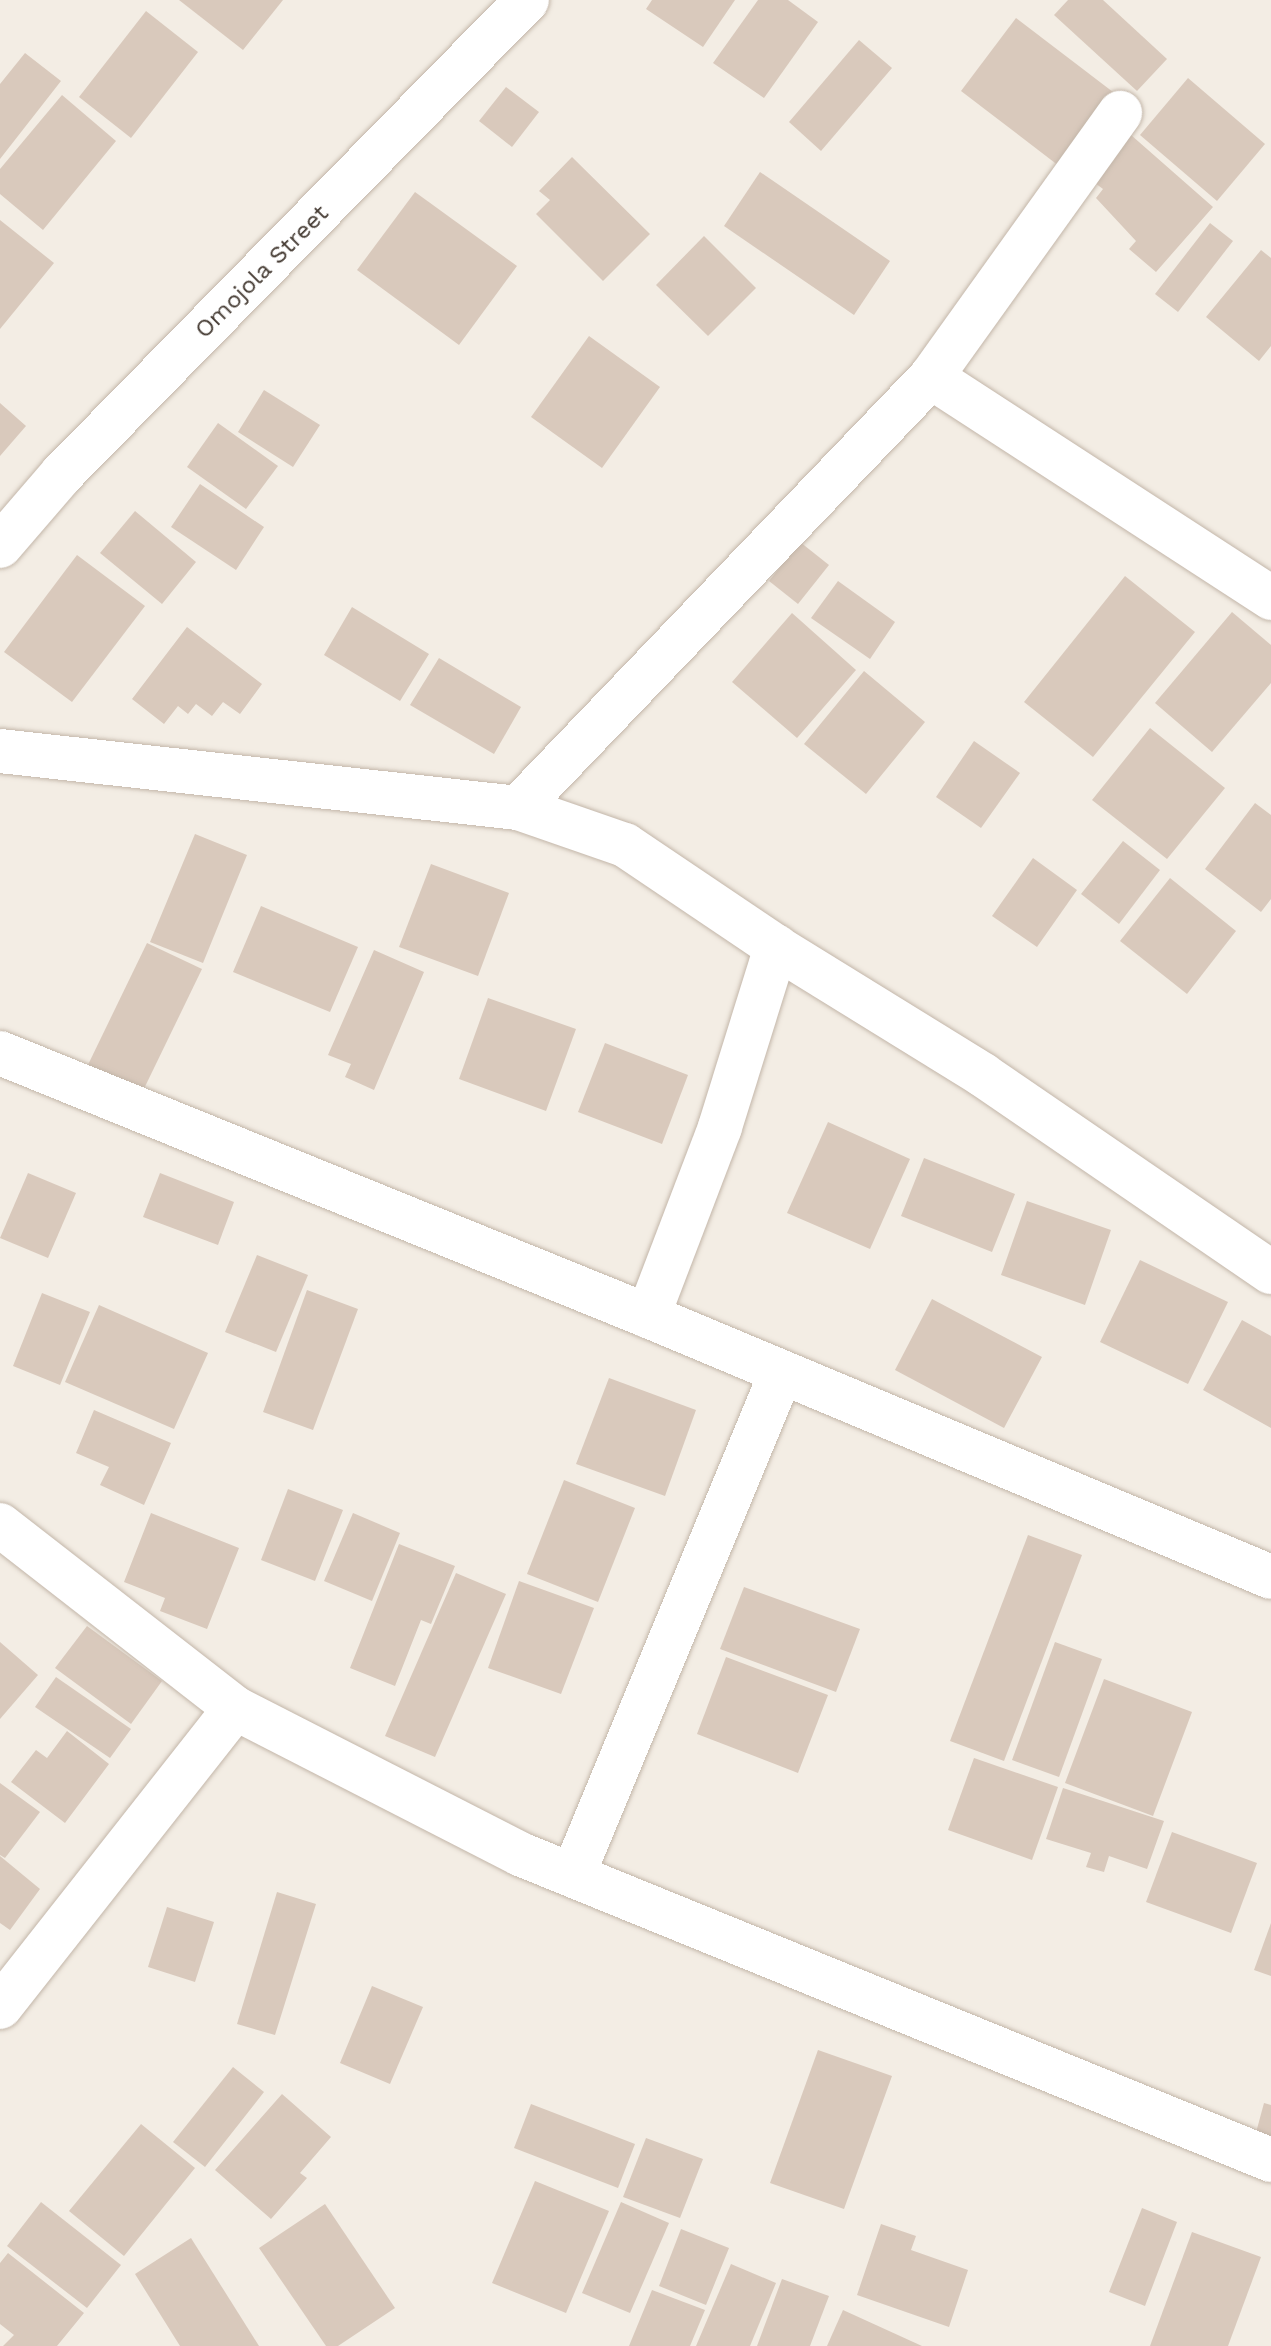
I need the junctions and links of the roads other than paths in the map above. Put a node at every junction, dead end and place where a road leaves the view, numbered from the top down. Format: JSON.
{"nodes":[{"id":1,"x":527,"y":0,"type":"edge"},
{"id":2,"x":1120,"y":113,"type":"dead end"},
{"id":3,"x":931,"y":377,"type":"junction"},
{"id":4,"x":0,"y":546,"type":"edge"},
{"id":5,"x":1271,"y":598,"type":"edge"},
{"id":6,"x":0,"y":751,"type":"edge"},
{"id":7,"x":518,"y":808,"type":"junction"},
{"id":8,"x":776,"y":947,"type":"junction"},
{"id":9,"x":0,"y":1053,"type":"edge"},
{"id":10,"x":1271,"y":1272,"type":"edge"},
{"id":11,"x":648,"y":1316,"type":"junction"},
{"id":12,"x":781,"y":1373,"type":"junction"},
{"id":13,"x":0,"y":1525,"type":"edge"},
{"id":14,"x":1271,"y":1577,"type":"edge"},
{"id":15,"x":235,"y":1708,"type":"junction"},
{"id":16,"x":573,"y":1875,"type":"junction"},
{"id":17,"x":6,"y":1988,"type":"edge"},
{"id":18,"x":1271,"y":2160,"type":"edge"}],
"edges":[{"from":1,"to":4,"type":"street","name":"Omojola Street"},
{"from":2,"to":3,"type":"street"},
{"from":3,"to":5,"type":"street"},
{"from":3,"to":7,"type":"street"},
{"from":6,"to":7,"type":"street"},
{"from":7,"to":8,"type":"street"},
{"from":8,"to":10,"type":"street"},
{"from":8,"to":11,"type":"street"},
{"from":9,"to":11,"type":"street"},
{"from":11,"to":12,"type":"street"},
{"from":12,"to":14,"type":"street"},
{"from":12,"to":16,"type":"street"},
{"from":13,"to":15,"type":"street"},
{"from":15,"to":16,"type":"street"},
{"from":15,"to":17,"type":"street"},
{"from":16,"to":18,"type":"street"}]}
